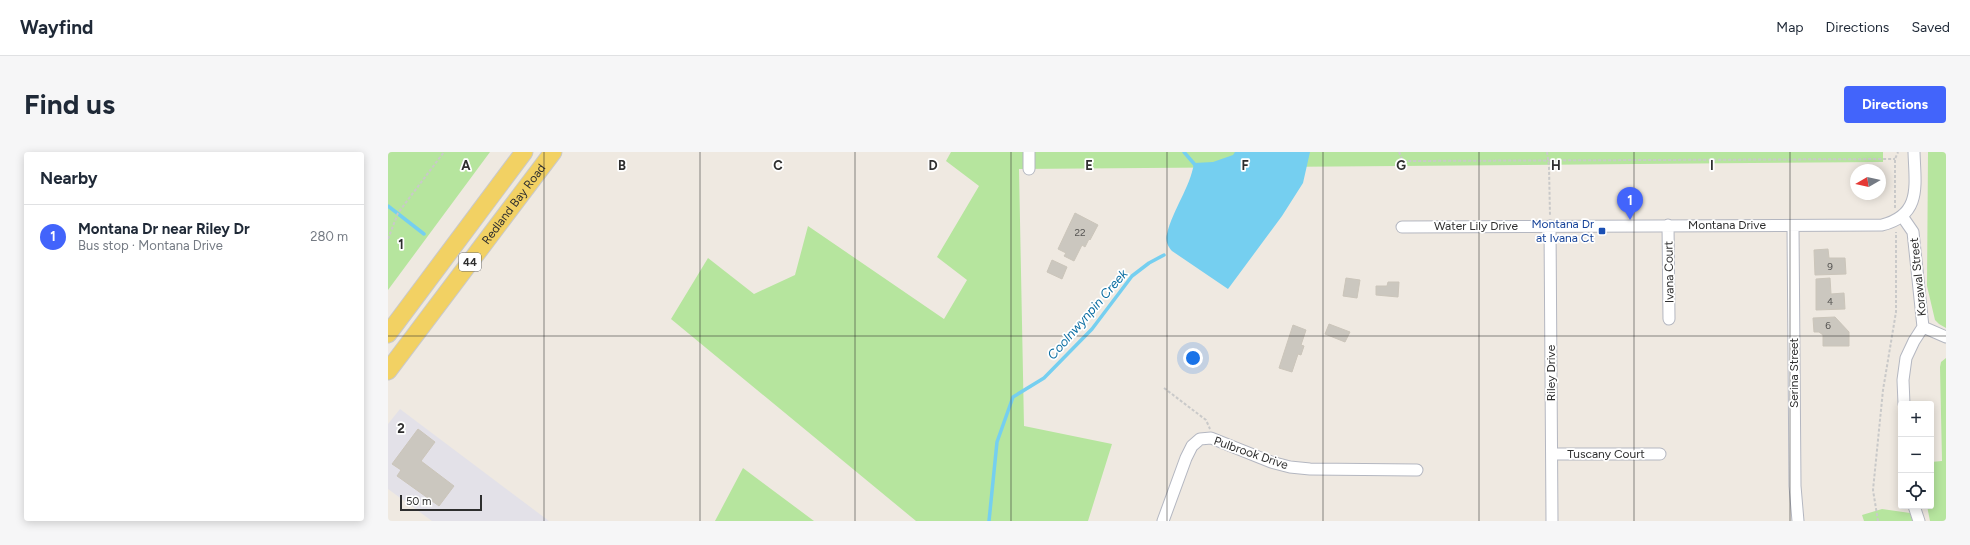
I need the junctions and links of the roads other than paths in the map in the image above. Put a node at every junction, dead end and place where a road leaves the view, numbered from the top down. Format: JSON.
{"nodes":[{"id":1,"x":524,"y":152,"type":"edge"},
{"id":2,"x":553,"y":152,"type":"edge"},
{"id":3,"x":1029,"y":152,"type":"edge"},
{"id":4,"x":1914,"y":152,"type":"edge"},
{"id":5,"x":1029,"y":169,"type":"dead end"},
{"id":6,"x":1899,"y":214,"type":"junction"},
{"id":7,"x":1550,"y":222,"type":"junction"},
{"id":8,"x":1668,"y":225,"type":"junction"},
{"id":9,"x":1793,"y":226,"type":"junction"},
{"id":10,"x":1402,"y":227,"type":"dead end"},
{"id":11,"x":1669,"y":319,"type":"dead end"},
{"id":12,"x":1923,"y":328,"type":"junction"},
{"id":13,"x":388,"y":334,"type":"edge"},
{"id":14,"x":1946,"y":337,"type":"edge"},
{"id":15,"x":388,"y":371,"type":"edge"},
{"id":16,"x":1904,"y":401,"type":"edge"},
{"id":17,"x":1552,"y":454,"type":"junction"},
{"id":18,"x":1660,"y":454,"type":"dead end"},
{"id":19,"x":1417,"y":470,"type":"dead end"},
{"id":20,"x":1915,"y":509,"type":"edge"},
{"id":21,"x":1163,"y":521,"type":"edge"},
{"id":22,"x":1552,"y":521,"type":"edge"},
{"id":23,"x":1798,"y":521,"type":"edge"},
{"id":24,"x":1919,"y":521,"type":"edge"}],
"edges":[{"from":1,"to":13,"type":"main road","name":"Redland Bay Road","number":"44"},
{"from":2,"to":15,"type":"main road","name":"Redland Bay Road","number":"44"},
{"from":3,"to":5,"type":"street"},
{"from":4,"to":6,"type":"street"},
{"from":6,"to":9,"type":"street","name":"Montana Drive"},
{"from":6,"to":12,"type":"street","name":"Korawal Street"},
{"from":7,"to":8,"type":"street","name":"Montana Drive"},
{"from":7,"to":10,"type":"street","name":"Water Lily Drive"},
{"from":7,"to":17,"type":"street","name":"Riley Drive"},
{"from":8,"to":9,"type":"street","name":"Montana Drive"},
{"from":8,"to":11,"type":"street","name":"Ivana Court"},
{"from":9,"to":23,"type":"street","name":"Serina Street"},
{"from":12,"to":14,"type":"street"},
{"from":12,"to":16,"type":"street","name":"Korawal Street"},
{"from":17,"to":18,"type":"street","name":"Tuscany Court"},
{"from":17,"to":22,"type":"street","name":"Riley Drive"},
{"from":19,"to":21,"type":"street","name":"Pulbrook Drive"},
{"from":20,"to":24,"type":"street"}]}
